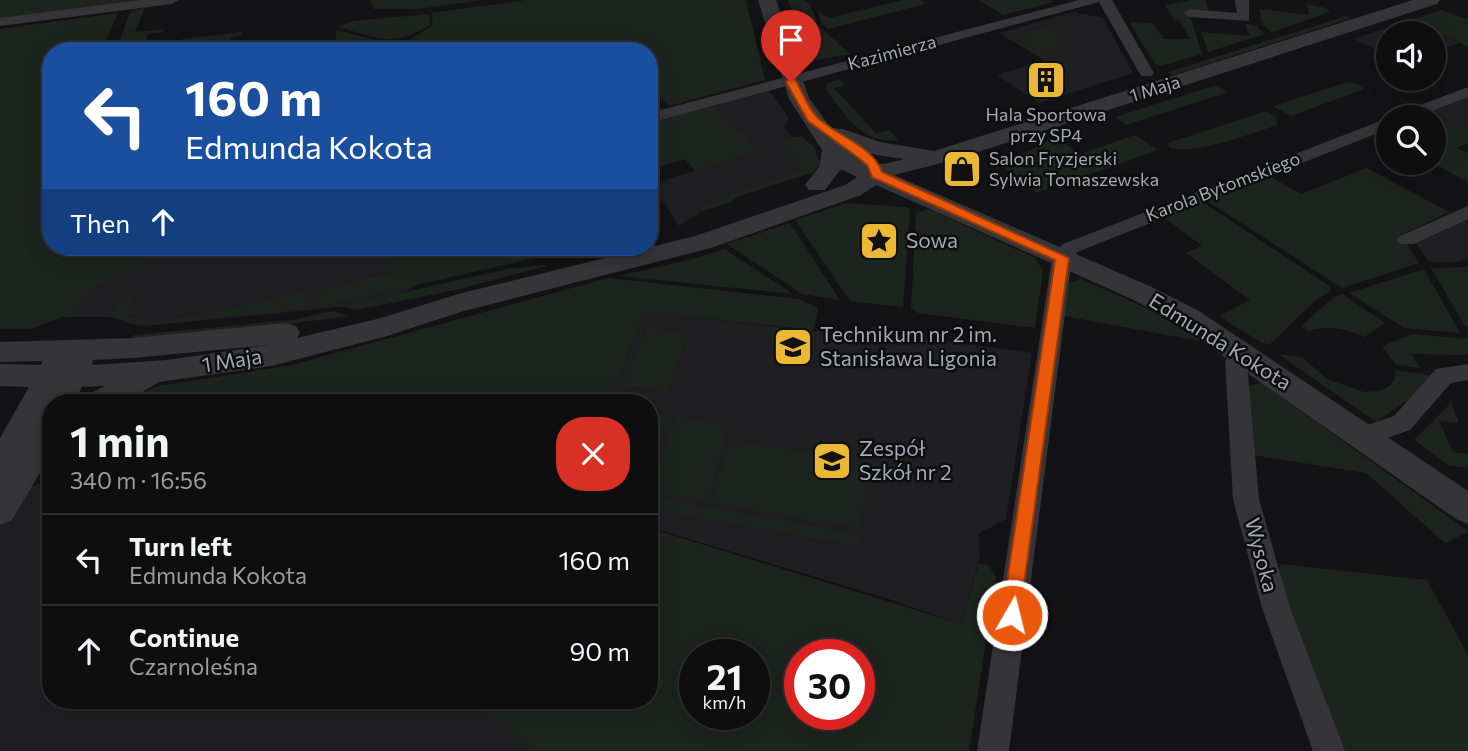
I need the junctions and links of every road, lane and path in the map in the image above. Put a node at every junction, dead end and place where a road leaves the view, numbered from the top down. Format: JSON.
{"nodes":[{"id":1,"x":172,"y":0,"type":"edge"},
{"id":2,"x":767,"y":0,"type":"edge"},
{"id":3,"x":1094,"y":0,"type":"edge"},
{"id":4,"x":1105,"y":0,"type":"edge"},
{"id":5,"x":1242,"y":0,"type":"edge"},
{"id":6,"x":1431,"y":0,"type":"edge"},
{"id":7,"x":1190,"y":13,"type":"dead end"},
{"id":8,"x":0,"y":22,"type":"edge"},
{"id":9,"x":1146,"y":73,"type":"dead end"},
{"id":10,"x":791,"y":82,"type":"junction"},
{"id":11,"x":1468,"y":92,"type":"edge"},
{"id":12,"x":1434,"y":105,"type":"edge"},
{"id":13,"x":658,"y":116,"type":"edge"},
{"id":14,"x":1376,"y":128,"type":"edge"},
{"id":15,"x":829,"y":136,"type":"junction"},
{"id":16,"x":942,"y":156,"type":"junction"},
{"id":17,"x":877,"y":174,"type":"junction"},
{"id":18,"x":817,"y":185,"type":"junction"},
{"id":19,"x":1468,"y":212,"type":"edge"},
{"id":20,"x":1407,"y":240,"type":"dead end"},
{"id":21,"x":658,"y":241,"type":"edge"},
{"id":22,"x":658,"y":253,"type":"edge"},
{"id":23,"x":613,"y":256,"type":"edge"},
{"id":24,"x":646,"y":256,"type":"edge"},
{"id":25,"x":1062,"y":258,"type":"junction"},
{"id":26,"x":511,"y":290,"type":"junction"},
{"id":27,"x":458,"y":303,"type":"junction"},
{"id":28,"x":0,"y":352,"type":"edge"},
{"id":29,"x":1244,"y":353,"type":"junction"},
{"id":30,"x":167,"y":371,"type":"junction"},
{"id":31,"x":1468,"y":372,"type":"edge"},
{"id":32,"x":0,"y":377,"type":"edge"},
{"id":33,"x":58,"y":384,"type":"edge"},
{"id":34,"x":115,"y":394,"type":"edge"},
{"id":35,"x":42,"y":407,"type":"edge"},
{"id":36,"x":42,"y":428,"type":"edge"},
{"id":37,"x":1364,"y":436,"type":"junction"},
{"id":38,"x":42,"y":463,"type":"edge"},
{"id":39,"x":0,"y":469,"type":"edge"},
{"id":40,"x":1468,"y":509,"type":"edge"},
{"id":41,"x":0,"y":511,"type":"edge"},
{"id":42,"x":993,"y":751,"type":"edge"},
{"id":43,"x":1329,"y":751,"type":"edge"}],
"edges":[{"from":1,"to":8,"type":"street"},
{"from":2,"to":10,"type":"street"},
{"from":3,"to":10,"type":"street","name":"Kazimierza"},
{"from":4,"to":9,"type":"street"},
{"from":5,"to":7,"type":"street"},
{"from":6,"to":16,"type":"street","name":"1 Maja"},
{"from":10,"to":13,"type":"street","name":"Kazimierza"},
{"from":10,"to":15,"type":"street"},
{"from":11,"to":12,"type":"street"},
{"from":14,"to":25,"type":"street","name":"Karola Bytomskiego"},
{"from":15,"to":16,"type":"street"},
{"from":15,"to":17,"type":"street","name":"Edmunda Kokota"},
{"from":15,"to":18,"type":"street"},
{"from":16,"to":17,"type":"street","name":"1 Maja"},
{"from":17,"to":18,"type":"street","name":"1 Maja"},
{"from":17,"to":22,"type":"street","name":"1 Maja"},
{"from":17,"to":25,"type":"street","name":"Edmunda Kokota"},
{"from":18,"to":21,"type":"street","name":"1 Maja"},
{"from":19,"to":20,"type":"street"},
{"from":23,"to":26,"type":"street","name":"1 Maja"},
{"from":24,"to":26,"type":"street","name":"1 Maja"},
{"from":25,"to":29,"type":"street","name":"Edmunda Kokota"},
{"from":25,"to":42,"type":"street"},
{"from":26,"to":27,"type":"street","name":"1 Maja"},
{"from":27,"to":30,"type":"street","name":"1 Maja"},
{"from":27,"to":33,"type":"street","name":"1 Maja"},
{"from":28,"to":33,"type":"street","name":"1 Maja"},
{"from":29,"to":37,"type":"street","name":"Edmunda Kokota"},
{"from":29,"to":43,"type":"street","name":"Wysoka"},
{"from":30,"to":33,"type":"street","name":"1 Maja"},
{"from":30,"to":34,"type":"street"},
{"from":31,"to":37,"type":"street"},
{"from":32,"to":33,"type":"street"},
{"from":35,"to":39,"type":"street"},
{"from":36,"to":41,"type":"street"},
{"from":37,"to":40,"type":"street","name":"Edmunda Kokota"},
{"from":38,"to":41,"type":"street"}]}
